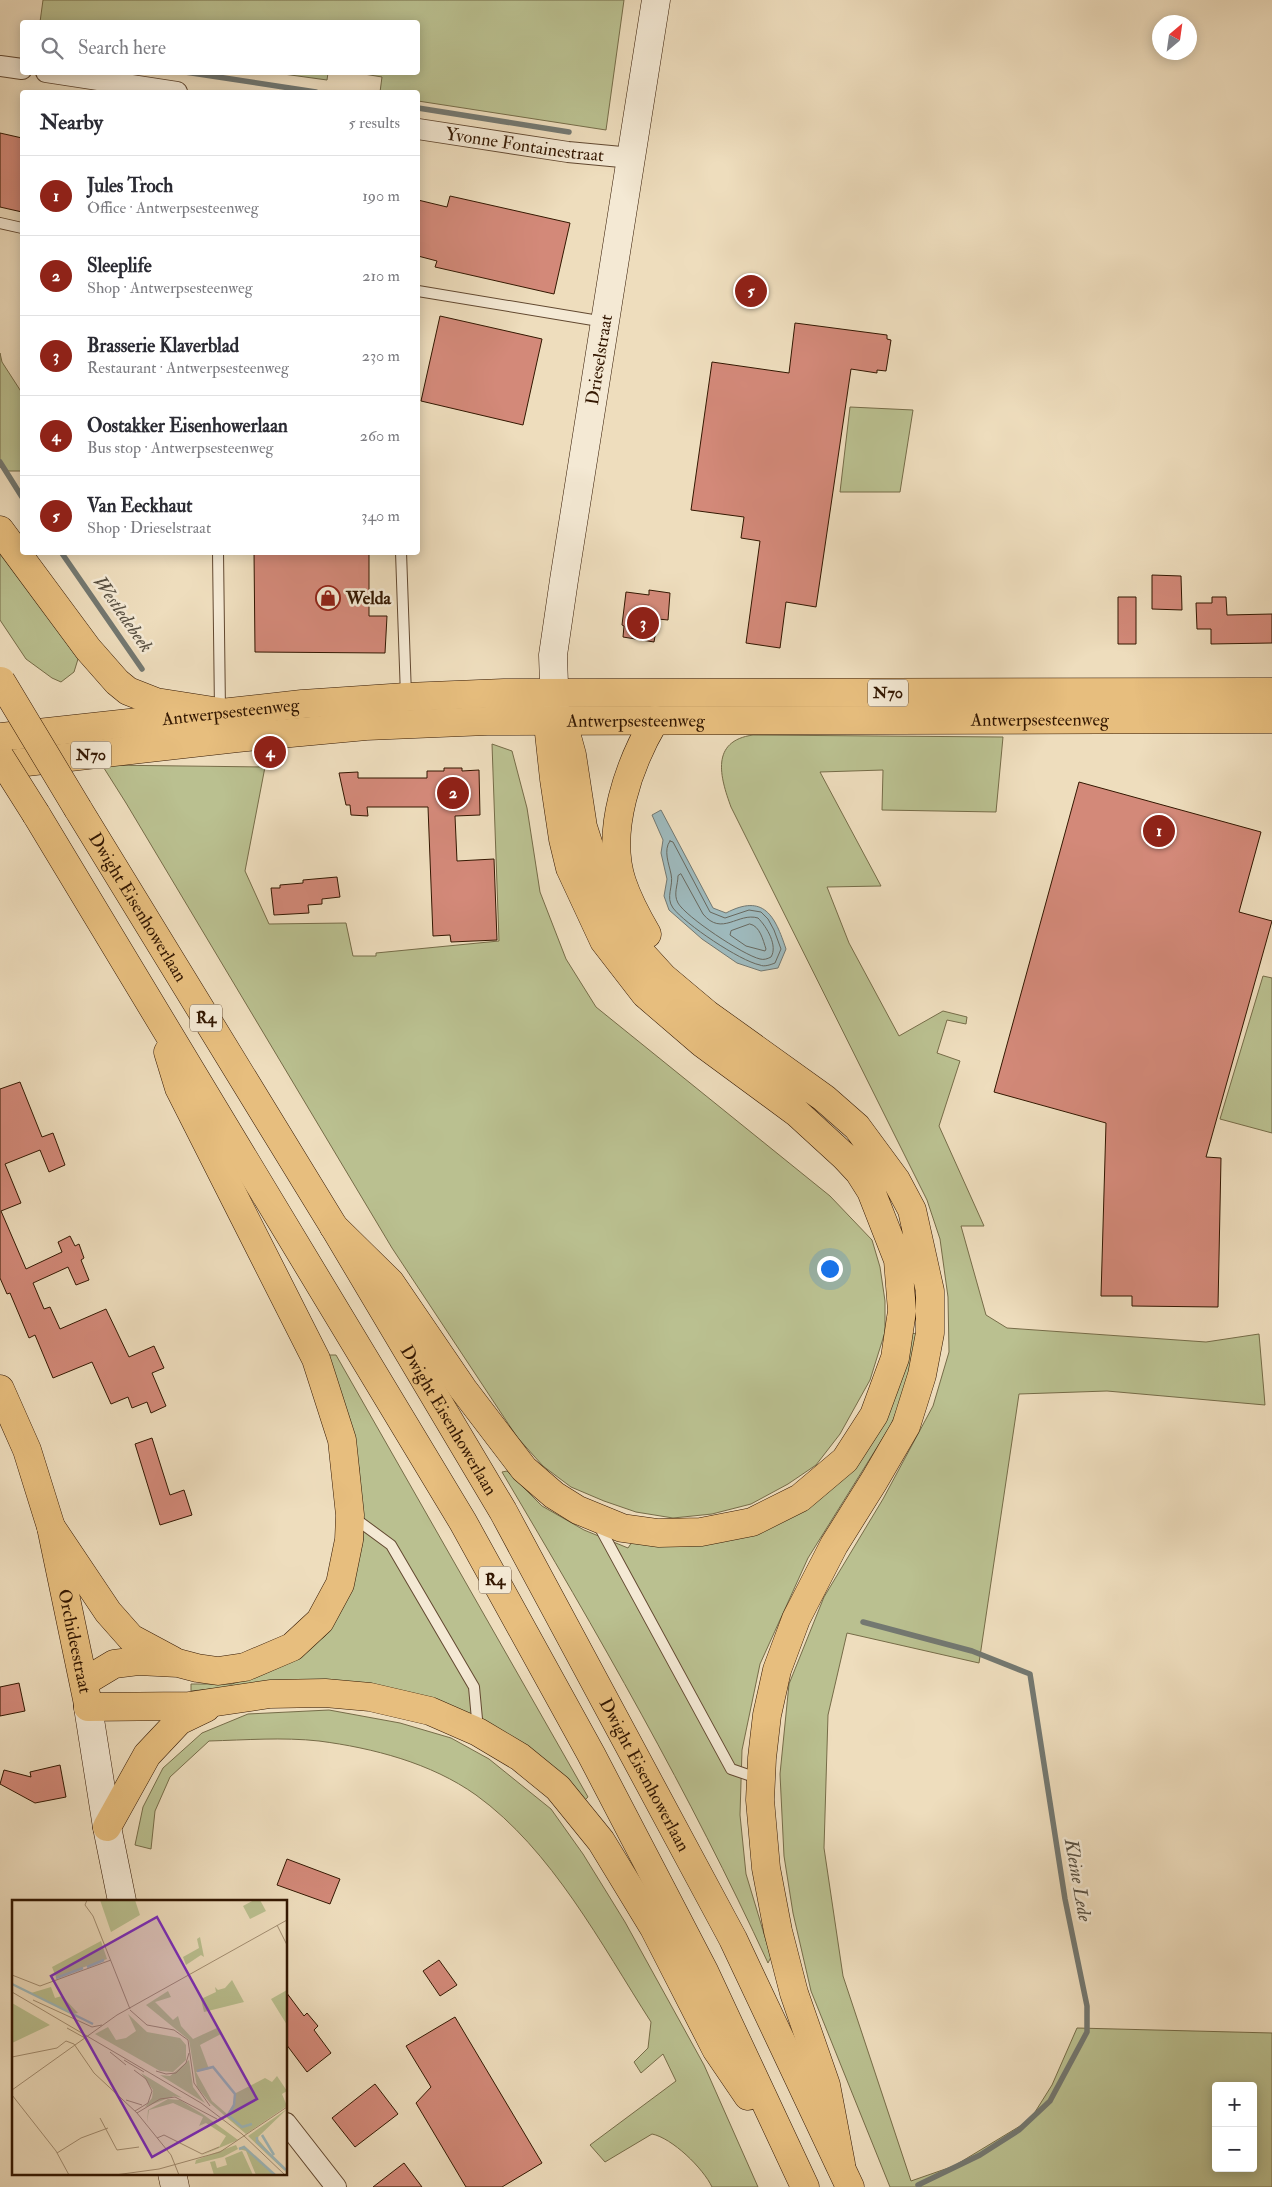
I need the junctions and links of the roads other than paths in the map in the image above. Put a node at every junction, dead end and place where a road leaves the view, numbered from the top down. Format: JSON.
{"nodes":[{"id":1,"x":656,"y":0,"type":"edge"},
{"id":2,"x":0,"y":66,"type":"edge"},
{"id":3,"x":20,"y":69,"type":"edge"},
{"id":4,"x":66,"y":75,"type":"edge"},
{"id":5,"x":164,"y":90,"type":"edge"},
{"id":6,"x":420,"y":129,"type":"edge"},
{"id":7,"x":632,"y":158,"type":"junction"},
{"id":8,"x":0,"y":223,"type":"edge"},
{"id":9,"x":20,"y":228,"type":"edge"},
{"id":10,"x":420,"y":291,"type":"edge"},
{"id":11,"x":606,"y":322,"type":"junction"},
{"id":12,"x":0,"y":530,"type":"edge"},
{"id":13,"x":218,"y":555,"type":"edge"},
{"id":14,"x":401,"y":555,"type":"edge"},
{"id":15,"x":0,"y":680,"type":"edge"},
{"id":16,"x":1272,"y":692,"type":"edge"},
{"id":17,"x":554,"y":693,"type":"junction"},
{"id":18,"x":1013,"y":693,"type":"junction"},
{"id":19,"x":406,"y":697,"type":"junction"},
{"id":20,"x":220,"y":712,"type":"junction"},
{"id":21,"x":1272,"y":719,"type":"edge"},
{"id":22,"x":555,"y":720,"type":"junction"},
{"id":23,"x":655,"y":720,"type":"junction"},
{"id":24,"x":1012,"y":720,"type":"junction"},
{"id":25,"x":0,"y":737,"type":"edge"},
{"id":26,"x":0,"y":757,"type":"edge"},
{"id":27,"x":0,"y":765,"type":"edge"},
{"id":28,"x":663,"y":977,"type":"junction"},
{"id":29,"x":154,"y":1007,"type":"junction"},
{"id":30,"x":334,"y":1227,"type":"junction"},
{"id":31,"x":0,"y":1389,"type":"edge"},
{"id":32,"x":350,"y":1515,"type":"junction"},
{"id":33,"x":595,"y":1518,"type":"junction"},
{"id":34,"x":51,"y":1527,"type":"junction"},
{"id":35,"x":178,"y":1663,"type":"junction"},
{"id":36,"x":86,"y":1695,"type":"junction"},
{"id":37,"x":220,"y":1701,"type":"junction"},
{"id":38,"x":478,"y":1732,"type":"junction"},
{"id":39,"x":761,"y":1780,"type":"junction"},
{"id":40,"x":107,"y":1827,"type":"junction"},
{"id":41,"x":122,"y":1900,"type":"edge"},
{"id":42,"x":288,"y":2126,"type":"edge"},
{"id":43,"x":172,"y":2174,"type":"edge"},
{"id":44,"x":846,"y":2176,"type":"edge"},
{"id":45,"x":802,"y":2180,"type":"edge"},
{"id":46,"x":175,"y":2187,"type":"edge"},
{"id":47,"x":336,"y":2187,"type":"edge"}],
"edges":[{"from":1,"to":7,"type":"street","name":"Drieselstraat"},
{"from":2,"to":3,"type":"street"},
{"from":4,"to":5,"type":"street"},
{"from":6,"to":7,"type":"street","name":"Yvonne Fontainestraat"},
{"from":7,"to":11,"type":"street","name":"Drieselstraat"},
{"from":8,"to":9,"type":"lane"},
{"from":10,"to":11,"type":"lane"},
{"from":11,"to":17,"type":"street","name":"Drieselstraat"},
{"from":12,"to":20,"type":"main road"},
{"from":13,"to":20,"type":"lane"},
{"from":14,"to":19,"type":"lane"},
{"from":15,"to":30,"type":"main road","name":"Dwight Eisenhowerlaan","number":"R4","bridge":true},
{"from":16,"to":18,"type":"main road","name":"Antwerpsesteenweg","number":"N70"},
{"from":17,"to":18,"type":"main road","name":"Antwerpsesteenweg","number":"N70"},
{"from":17,"to":19,"type":"main road","name":"Antwerpsesteenweg","number":"N70"},
{"from":17,"to":22,"type":"street","name":"Drieselstraat"},
{"from":18,"to":24,"type":"main road"},
{"from":19,"to":20,"type":"main road","name":"Antwerpsesteenweg","number":"N70"},
{"from":20,"to":25,"type":"main road","name":"Antwerpsesteenweg","number":"N70"},
{"from":21,"to":24,"type":"main road","name":"Antwerpsesteenweg","number":"N70"},
{"from":22,"to":23,"type":"main road","name":"Antwerpsesteenweg","number":"N70"},
{"from":22,"to":27,"type":"main road","name":"Antwerpsesteenweg","number":"N70"},
{"from":22,"to":28,"type":"main road"},
{"from":22,"to":33,"type":"main road"},
{"from":23,"to":24,"type":"main road","name":"Antwerpsesteenweg","number":"N70"},
{"from":23,"to":28,"type":"main road"},
{"from":26,"to":29,"type":"main road","number":"R4","bridge":true},
{"from":28,"to":39,"type":"main road"},
{"from":29,"to":32,"type":"main road"},
{"from":29,"to":45,"type":"main road","number":"R4"},
{"from":30,"to":33,"type":"main road"},
{"from":30,"to":44,"type":"main road","name":"Dwight Eisenhowerlaan","number":"R4"},
{"from":31,"to":34,"type":"main road","name":"Orchideestraat"},
{"from":32,"to":35,"type":"main road"},
{"from":32,"to":38,"type":"lane"},
{"from":33,"to":39,"type":"lane"},
{"from":34,"to":35,"type":"main road"},
{"from":34,"to":36,"type":"main road","name":"Orchideestraat"},
{"from":35,"to":36,"type":"main road"},
{"from":36,"to":37,"type":"main road"},
{"from":36,"to":40,"type":"street","name":"Orchideestraat"},
{"from":37,"to":38,"type":"main road"},
{"from":37,"to":40,"type":"main road"},
{"from":38,"to":45,"type":"main road"},
{"from":39,"to":44,"type":"main road"},
{"from":40,"to":41,"type":"street","name":"Orchideestraat"},
{"from":42,"to":47,"type":"street"},
{"from":43,"to":46,"type":"street"}]}
